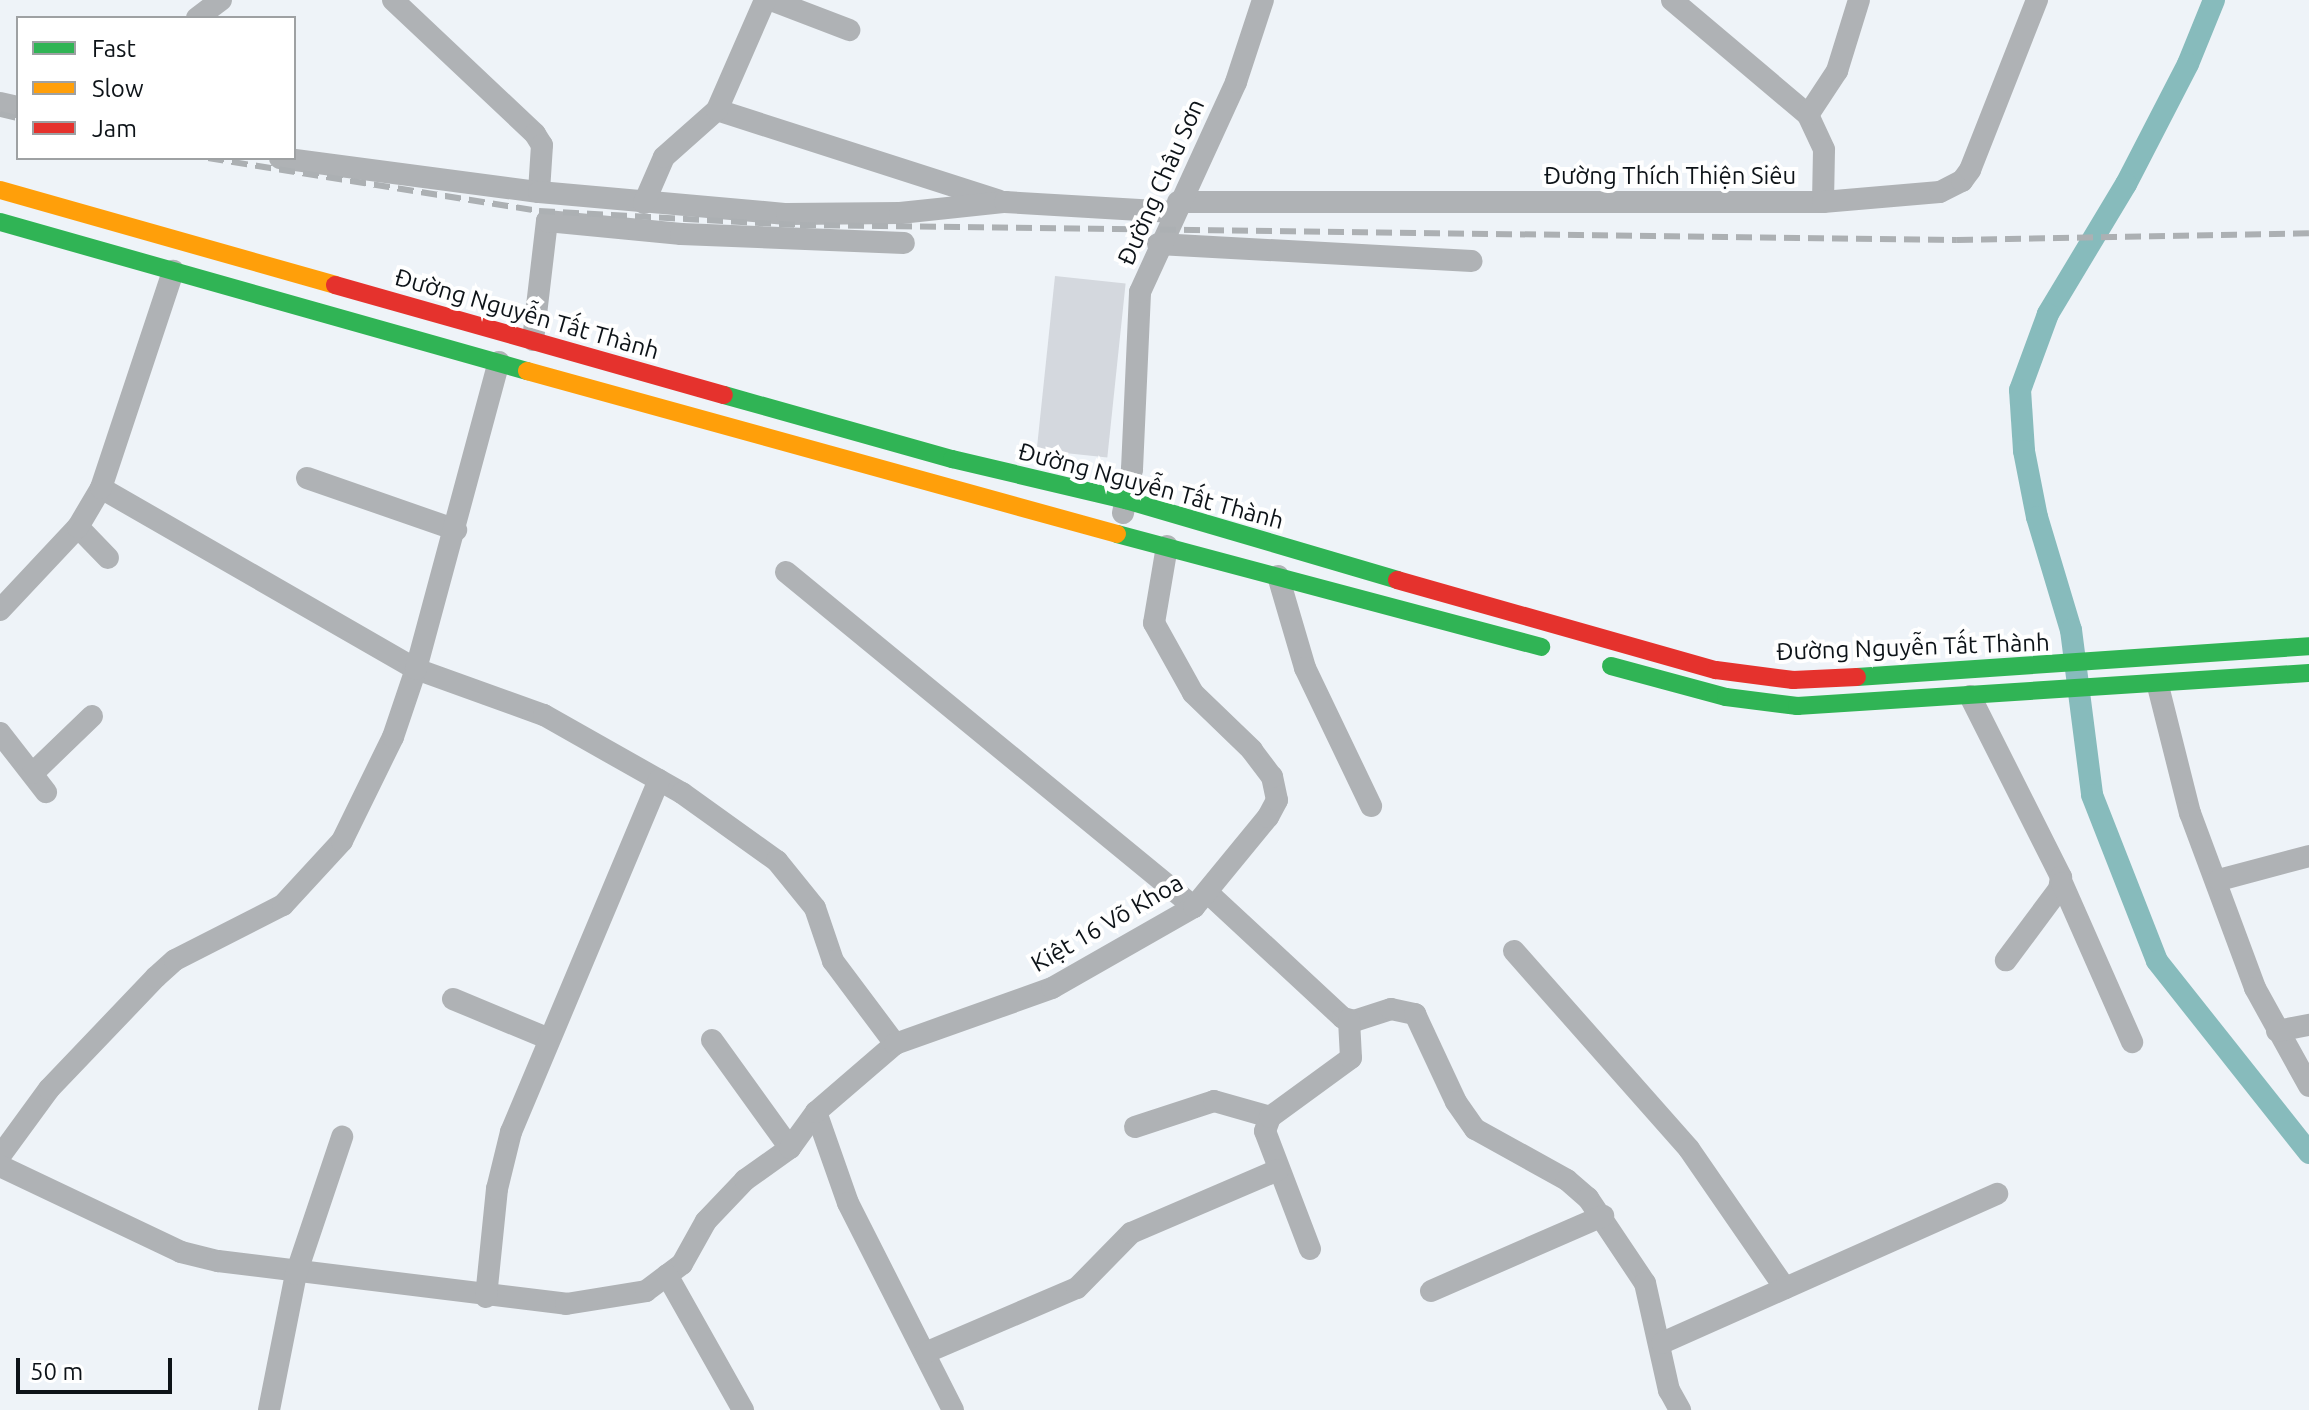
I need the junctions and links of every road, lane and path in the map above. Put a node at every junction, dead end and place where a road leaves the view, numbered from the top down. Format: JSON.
{"nodes":[{"id":1,"x":221,"y":0,"type":"edge"},
{"id":2,"x":393,"y":0,"type":"edge"},
{"id":3,"x":765,"y":0,"type":"edge"},
{"id":4,"x":771,"y":0,"type":"edge"},
{"id":5,"x":1263,"y":0,"type":"edge"},
{"id":6,"x":1672,"y":0,"type":"edge"},
{"id":7,"x":1859,"y":0,"type":"edge"},
{"id":8,"x":2037,"y":0,"type":"edge"},
{"id":9,"x":200,"y":16,"type":"edge"},
{"id":10,"x":849,"y":30,"type":"dead end"},
{"id":11,"x":717,"y":110,"type":"junction"},
{"id":12,"x":1808,"y":115,"type":"junction"},
{"id":13,"x":295,"y":160,"type":"edge"},
{"id":14,"x":0,"y":190,"type":"edge"},
{"id":15,"x":539,"y":192,"type":"junction"},
{"id":16,"x":1005,"y":202,"type":"junction"},
{"id":17,"x":1823,"y":202,"type":"junction"},
{"id":18,"x":644,"y":203,"type":"junction"},
{"id":19,"x":1176,"y":207,"type":"junction"},
{"id":20,"x":0,"y":222,"type":"edge"},
{"id":21,"x":904,"y":243,"type":"dead end"},
{"id":22,"x":1158,"y":244,"type":"junction"},
{"id":23,"x":1472,"y":261,"type":"dead end"},
{"id":24,"x":173,"y":271,"type":"junction"},
{"id":25,"x":533,"y":340,"type":"junction"},
{"id":26,"x":499,"y":362,"type":"junction"},
{"id":27,"x":307,"y":478,"type":"dead end"},
{"id":28,"x":101,"y":488,"type":"junction"},
{"id":29,"x":1126,"y":500,"type":"junction"},
{"id":30,"x":78,"y":527,"type":"junction"},
{"id":31,"x":456,"y":530,"type":"junction"},
{"id":32,"x":1118,"y":533,"type":"junction"},
{"id":33,"x":1167,"y":546,"type":"junction"},
{"id":34,"x":108,"y":558,"type":"dead end"},
{"id":35,"x":786,"y":572,"type":"dead end"},
{"id":36,"x":1278,"y":576,"type":"junction"},
{"id":37,"x":0,"y":610,"type":"edge"},
{"id":38,"x":2309,"y":646,"type":"edge"},
{"id":39,"x":1561,"y":653,"type":"dead end"},
{"id":40,"x":1591,"y":661,"type":"dead end"},
{"id":41,"x":416,"y":669,"type":"junction"},
{"id":42,"x":2309,"y":673,"type":"edge"},
{"id":43,"x":2158,"y":686,"type":"junction"},
{"id":44,"x":1976,"y":696,"type":"junction"},
{"id":45,"x":92,"y":716,"type":"dead end"},
{"id":46,"x":0,"y":733,"type":"edge"},
{"id":47,"x":33,"y":773,"type":"junction"},
{"id":48,"x":659,"y":780,"type":"junction"},
{"id":49,"x":46,"y":792,"type":"dead end"},
{"id":50,"x":1371,"y":806,"type":"dead end"},
{"id":51,"x":2309,"y":856,"type":"edge"},
{"id":52,"x":2219,"y":880,"type":"junction"},
{"id":53,"x":2062,"y":883,"type":"junction"},
{"id":54,"x":1200,"y":900,"type":"junction"},
{"id":55,"x":1514,"y":951,"type":"dead end"},
{"id":56,"x":2006,"y":960,"type":"dead end"},
{"id":57,"x":453,"y":999,"type":"dead end"},
{"id":58,"x":1349,"y":1020,"type":"junction"},
{"id":59,"x":2309,"y":1025,"type":"edge"},
{"id":60,"x":2277,"y":1031,"type":"junction"},
{"id":61,"x":549,"y":1039,"type":"junction"},
{"id":62,"x":712,"y":1040,"type":"dead end"},
{"id":63,"x":2132,"y":1042,"type":"dead end"},
{"id":64,"x":895,"y":1044,"type":"junction"},
{"id":65,"x":2309,"y":1086,"type":"edge"},
{"id":66,"x":816,"y":1112,"type":"junction"},
{"id":67,"x":1270,"y":1117,"type":"junction"},
{"id":68,"x":1135,"y":1127,"type":"dead end"},
{"id":69,"x":342,"y":1137,"type":"dead end"},
{"id":70,"x":790,"y":1148,"type":"junction"},
{"id":71,"x":0,"y":1156,"type":"edge"},
{"id":72,"x":0,"y":1166,"type":"edge"},
{"id":73,"x":1278,"y":1170,"type":"junction"},
{"id":74,"x":1997,"y":1194,"type":"dead end"},
{"id":75,"x":1603,"y":1216,"type":"junction"},
{"id":76,"x":1310,"y":1249,"type":"dead end"},
{"id":77,"x":296,"y":1274,"type":"junction"},
{"id":78,"x":667,"y":1275,"type":"junction"},
{"id":79,"x":1785,"y":1288,"type":"junction"},
{"id":80,"x":1431,"y":1291,"type":"dead end"},
{"id":81,"x":486,"y":1297,"type":"junction"},
{"id":82,"x":1662,"y":1343,"type":"junction"},
{"id":83,"x":935,"y":1349,"type":"junction"},
{"id":84,"x":269,"y":1410,"type":"edge"},
{"id":85,"x":743,"y":1410,"type":"edge"},
{"id":86,"x":953,"y":1410,"type":"edge"},
{"id":87,"x":1680,"y":1410,"type":"edge"}],
"edges":[{"from":1,"to":9,"type":"street"},
{"from":2,"to":15,"type":"street"},
{"from":3,"to":11,"type":"street"},
{"from":4,"to":10,"type":"street"},
{"from":5,"to":19,"type":"street","name":"Đường Châu Sơn"},
{"from":6,"to":12,"type":"street"},
{"from":7,"to":12,"type":"street"},
{"from":8,"to":17,"type":"street","name":"Đường Thích Thiện Siêu"},
{"from":11,"to":16,"type":"street"},
{"from":11,"to":18,"type":"street"},
{"from":12,"to":17,"type":"street"},
{"from":13,"to":15,"type":"street"},
{"from":14,"to":25,"type":"main road","name":"Đường Nguyễn Tất Thành"},
{"from":15,"to":18,"type":"street"},
{"from":16,"to":18,"type":"street"},
{"from":16,"to":19,"type":"street","name":"Đường Thích Thiện Siêu"},
{"from":17,"to":19,"type":"street","name":"Đường Thích Thiện Siêu"},
{"from":19,"to":22,"type":"street","name":"Đường Châu Sơn"},
{"from":20,"to":24,"type":"main road"},
{"from":21,"to":25,"type":"street"},
{"from":22,"to":23,"type":"street"},
{"from":22,"to":29,"type":"street","name":"Đường Châu Sơn"},
{"from":24,"to":26,"type":"main road"},
{"from":24,"to":28,"type":"street"},
{"from":25,"to":29,"type":"main road","name":"Đường Nguyễn Tất Thành"},
{"from":26,"to":31,"type":"street"},
{"from":26,"to":32,"type":"main road"},
{"from":27,"to":31,"type":"street"},
{"from":28,"to":30,"type":"street"},
{"from":28,"to":41,"type":"street"},
{"from":29,"to":32,"type":"street","name":"Đường Châu Sơn"},
{"from":29,"to":38,"type":"main road","name":"Đường Nguyễn Tất Thành"},
{"from":30,"to":34,"type":"street"},
{"from":30,"to":37,"type":"street"},
{"from":31,"to":41,"type":"street"},
{"from":32,"to":33,"type":"main road"},
{"from":33,"to":36,"type":"main road"},
{"from":33,"to":54,"type":"street"},
{"from":35,"to":54,"type":"street"},
{"from":36,"to":39,"type":"main road"},
{"from":36,"to":50,"type":"street"},
{"from":40,"to":44,"type":"main road","name":"Đường Nguyễn Tất Thành"},
{"from":41,"to":48,"type":"street"},
{"from":41,"to":71,"type":"street"},
{"from":42,"to":43,"type":"main road","name":"Đường Nguyễn Tất Thành"},
{"from":43,"to":44,"type":"main road","name":"Đường Nguyễn Tất Thành"},
{"from":43,"to":52,"type":"street"},
{"from":44,"to":53,"type":"street"},
{"from":45,"to":47,"type":"street"},
{"from":46,"to":47,"type":"street"},
{"from":47,"to":49,"type":"street"},
{"from":48,"to":61,"type":"street"},
{"from":48,"to":64,"type":"street"},
{"from":51,"to":52,"type":"street"},
{"from":52,"to":60,"type":"street"},
{"from":53,"to":56,"type":"street"},
{"from":53,"to":63,"type":"street"},
{"from":54,"to":58,"type":"street"},
{"from":54,"to":64,"type":"street","name":"Kiệt 16 Võ Khoa"},
{"from":55,"to":79,"type":"street"},
{"from":57,"to":61,"type":"street"},
{"from":58,"to":67,"type":"street"},
{"from":58,"to":75,"type":"street"},
{"from":59,"to":60,"type":"street"},
{"from":60,"to":65,"type":"street"},
{"from":61,"to":81,"type":"street"},
{"from":62,"to":70,"type":"street"},
{"from":64,"to":66,"type":"street"},
{"from":66,"to":70,"type":"street"},
{"from":66,"to":83,"type":"street"},
{"from":67,"to":68,"type":"street"},
{"from":67,"to":73,"type":"street"},
{"from":69,"to":77,"type":"street"},
{"from":70,"to":78,"type":"street"},
{"from":72,"to":77,"type":"street"},
{"from":73,"to":76,"type":"street"},
{"from":73,"to":83,"type":"street"},
{"from":74,"to":79,"type":"street"},
{"from":75,"to":80,"type":"street"},
{"from":75,"to":82,"type":"street"},
{"from":77,"to":81,"type":"street"},
{"from":77,"to":84,"type":"street"},
{"from":78,"to":81,"type":"street"},
{"from":78,"to":85,"type":"street"},
{"from":79,"to":82,"type":"street"},
{"from":82,"to":87,"type":"street"},
{"from":83,"to":86,"type":"street"}]}
